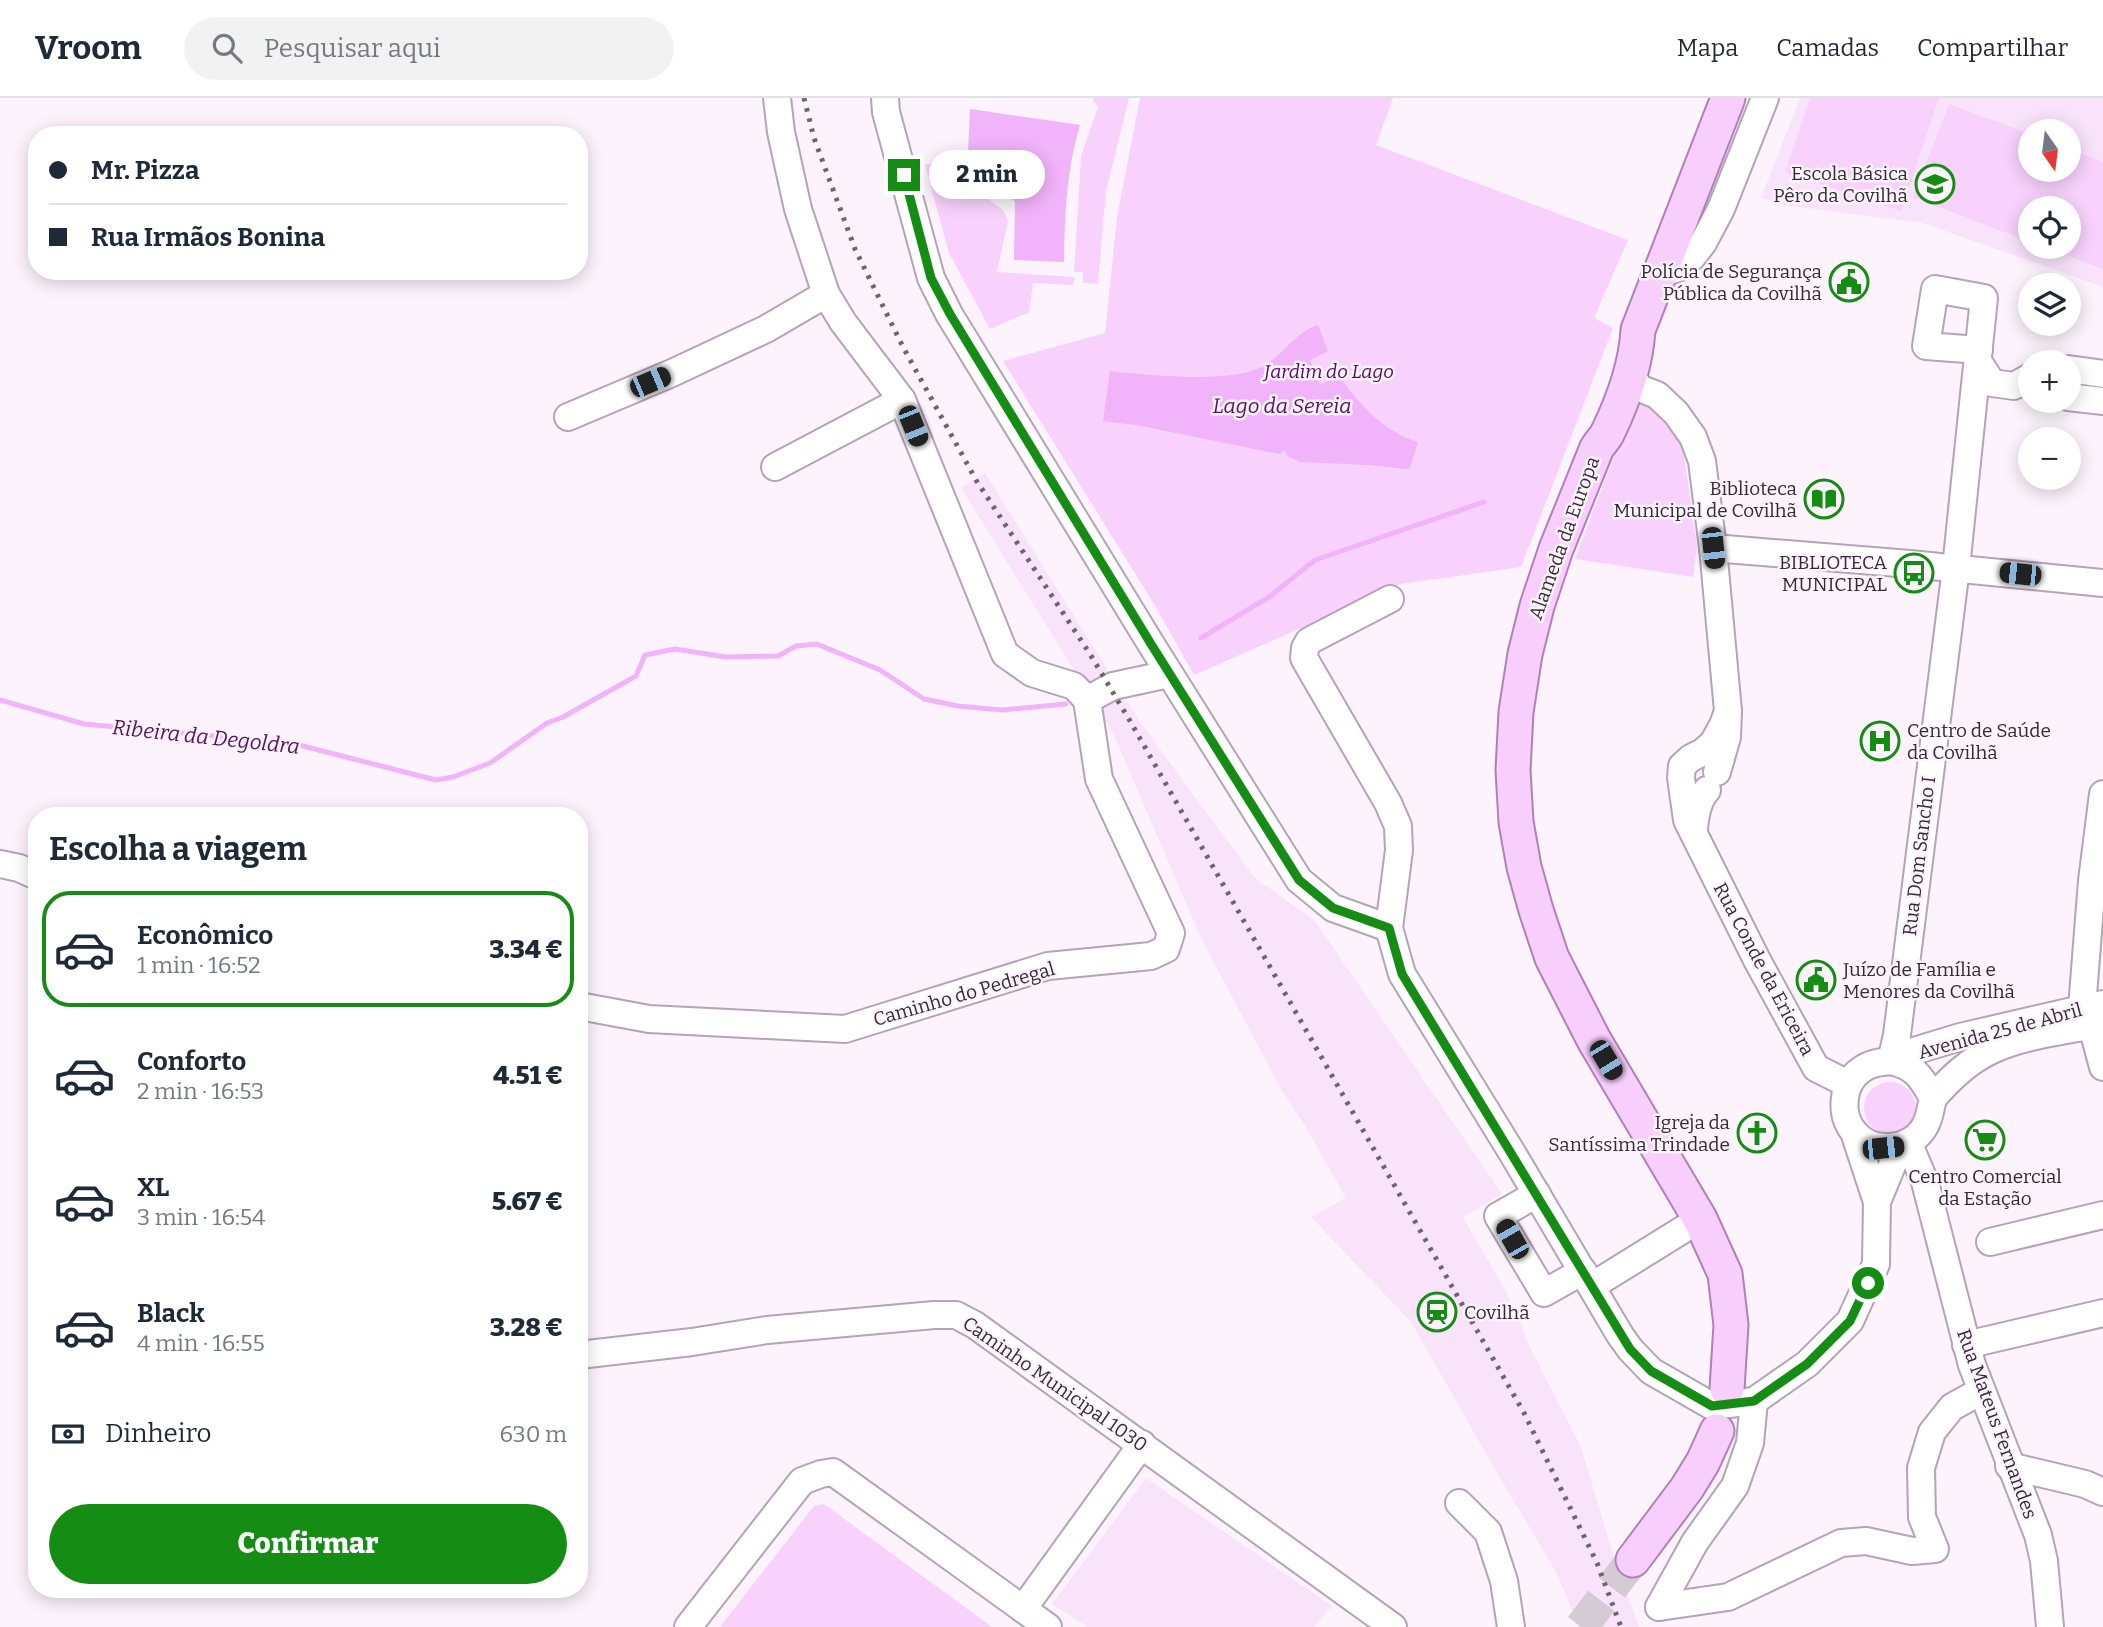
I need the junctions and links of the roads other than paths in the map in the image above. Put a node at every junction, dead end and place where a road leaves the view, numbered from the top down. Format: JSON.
{"nodes":[{"id":1,"x":777,"y":98,"type":"edge"},
{"id":2,"x":885,"y":98,"type":"edge"},
{"id":3,"x":1728,"y":98,"type":"edge"},
{"id":4,"x":1765,"y":98,"type":"edge"},
{"id":5,"x":1659,"y":274,"type":"junction"},
{"id":6,"x":826,"y":294,"type":"junction"},
{"id":7,"x":1632,"y":362,"type":"junction"},
{"id":8,"x":2081,"y":371,"type":"edge"},
{"id":9,"x":2103,"y":374,"type":"edge"},
{"id":10,"x":2018,"y":384,"type":"edge"},
{"id":11,"x":2018,"y":394,"type":"edge"},
{"id":12,"x":1657,"y":395,"type":"junction"},
{"id":13,"x":2081,"y":398,"type":"edge"},
{"id":14,"x":902,"y":400,"type":"junction"},
{"id":15,"x":2103,"y":401,"type":"edge"},
{"id":16,"x":568,"y":417,"type":"dead end"},
{"id":17,"x":1971,"y":417,"type":"junction"},
{"id":18,"x":1600,"y":441,"type":"junction"},
{"id":19,"x":775,"y":467,"type":"dead end"},
{"id":20,"x":1713,"y":548,"type":"junction"},
{"id":21,"x":1956,"y":568,"type":"junction"},
{"id":22,"x":2103,"y":583,"type":"edge"},
{"id":23,"x":1390,"y":599,"type":"dead end"},
{"id":24,"x":1151,"y":644,"type":"junction"},
{"id":25,"x":1169,"y":674,"type":"junction"},
{"id":26,"x":1113,"y":686,"type":"junction"},
{"id":27,"x":1087,"y":700,"type":"junction"},
{"id":28,"x":2103,"y":794,"type":"edge"},
{"id":29,"x":0,"y":864,"type":"edge"},
{"id":30,"x":28,"y":872,"type":"edge"},
{"id":31,"x":1389,"y":928,"type":"junction"},
{"id":32,"x":588,"y":1008,"type":"edge"},
{"id":33,"x":2095,"y":1015,"type":"edge"},
{"id":34,"x":1895,"y":1062,"type":"junction"},
{"id":35,"x":2103,"y":1067,"type":"edge"},
{"id":36,"x":1849,"y":1084,"type":"junction"},
{"id":37,"x":1933,"y":1098,"type":"junction"},
{"id":38,"x":1854,"y":1132,"type":"junction"},
{"id":39,"x":1911,"y":1137,"type":"junction"},
{"id":40,"x":1537,"y":1195,"type":"junction"},
{"id":41,"x":1877,"y":1202,"type":"junction"},
{"id":42,"x":2103,"y":1215,"type":"edge"},
{"id":43,"x":1700,"y":1219,"type":"junction"},
{"id":44,"x":1990,"y":1242,"type":"dead end"},
{"id":45,"x":1588,"y":1278,"type":"junction"},
{"id":46,"x":2103,"y":1313,"type":"edge"},
{"id":47,"x":1966,"y":1346,"type":"junction"},
{"id":48,"x":588,"y":1354,"type":"edge"},
{"id":49,"x":1981,"y":1391,"type":"junction"},
{"id":50,"x":1740,"y":1395,"type":"junction"},
{"id":51,"x":1717,"y":1431,"type":"dead end"},
{"id":52,"x":1142,"y":1444,"type":"junction"},
{"id":53,"x":2010,"y":1466,"type":"junction"},
{"id":54,"x":2103,"y":1492,"type":"edge"},
{"id":55,"x":1459,"y":1503,"type":"dead end"},
{"id":56,"x":1633,"y":1560,"type":"tunnel mouth"},
{"id":57,"x":1023,"y":1609,"type":"junction"},
{"id":58,"x":688,"y":1627,"type":"edge"},
{"id":59,"x":1048,"y":1627,"type":"edge"},
{"id":60,"x":1393,"y":1627,"type":"edge"},
{"id":61,"x":1511,"y":1627,"type":"edge"},
{"id":62,"x":2050,"y":1627,"type":"edge"}],
"edges":[{"from":1,"to":6,"type":"street"},
{"from":2,"to":24,"type":"street"},
{"from":3,"to":5,"type":"main road","name":"Alameda da Europa"},
{"from":4,"to":5,"type":"street"},
{"from":5,"to":7,"type":"main road","name":"Alameda da Europa"},
{"from":6,"to":14,"type":"street"},
{"from":6,"to":16,"type":"street"},
{"from":7,"to":12,"type":"street"},
{"from":7,"to":12,"type":"street"},
{"from":7,"to":18,"type":"main road","name":"Alameda da Europa"},
{"from":7,"to":18,"type":"main road","name":"Alameda da Europa"},
{"from":8,"to":9,"type":"street"},
{"from":10,"to":17,"type":"street","name":"Rua Dom Sancho I"},
{"from":11,"to":17,"type":"street"},
{"from":12,"to":20,"type":"street","name":"Rua Conde da Ericeira"},
{"from":13,"to":15,"type":"street"},
{"from":14,"to":19,"type":"street"},
{"from":14,"to":27,"type":"street"},
{"from":17,"to":21,"type":"street","name":"Rua Dom Sancho I"},
{"from":18,"to":43,"type":"main road","name":"Alameda da Europa"},
{"from":20,"to":21,"type":"street"},
{"from":20,"to":36,"type":"street","name":"Rua Conde da Ericeira"},
{"from":21,"to":22,"type":"street"},
{"from":21,"to":34,"type":"street","name":"Rua Dom Sancho I"},
{"from":23,"to":31,"type":"street"},
{"from":24,"to":25,"type":"street"},
{"from":24,"to":26,"type":"street"},
{"from":25,"to":26,"type":"street"},
{"from":25,"to":31,"type":"street"},
{"from":26,"to":27,"type":"street"},
{"from":27,"to":32,"type":"street","name":"Caminho do Pedregal"},
{"from":28,"to":33,"type":"street"},
{"from":29,"to":30,"type":"street"},
{"from":31,"to":40,"type":"street"},
{"from":33,"to":34,"type":"street","name":"Avenida 25 de Abril"},
{"from":33,"to":35,"type":"street"},
{"from":33,"to":37,"type":"street","name":"Avenida 25 de Abril"},
{"from":34,"to":36,"type":"street"},
{"from":34,"to":37,"type":"street"},
{"from":36,"to":38,"type":"street"},
{"from":37,"to":39,"type":"street"},
{"from":38,"to":39,"type":"street"},
{"from":38,"to":41,"type":"street"},
{"from":39,"to":41,"type":"street"},
{"from":39,"to":47,"type":"street","name":"Rua Mateus Fernandes"},
{"from":40,"to":45,"type":"street"},
{"from":40,"to":45,"type":"street"},
{"from":41,"to":50,"type":"street"},
{"from":42,"to":44,"type":"street"},
{"from":43,"to":45,"type":"street"},
{"from":43,"to":50,"type":"main road","name":"Alameda da Europa"},
{"from":45,"to":50,"type":"street"},
{"from":46,"to":47,"type":"street"},
{"from":47,"to":49,"type":"street","name":"Rua Mateus Fernandes"},
{"from":48,"to":52,"type":"street","name":"Caminho Municipal 1030"},
{"from":49,"to":50,"type":"street"},
{"from":49,"to":53,"type":"street","name":"Rua Mateus Fernandes"},
{"from":51,"to":56,"type":"main road"},
{"from":52,"to":57,"type":"street"},
{"from":52,"to":60,"type":"street","name":"Caminho Municipal 1030"},
{"from":53,"to":54,"type":"street"},
{"from":53,"to":62,"type":"street","name":"Rua Mateus Fernandes"},
{"from":55,"to":61,"type":"street"},
{"from":57,"to":58,"type":"street"},
{"from":57,"to":59,"type":"street"}]}
